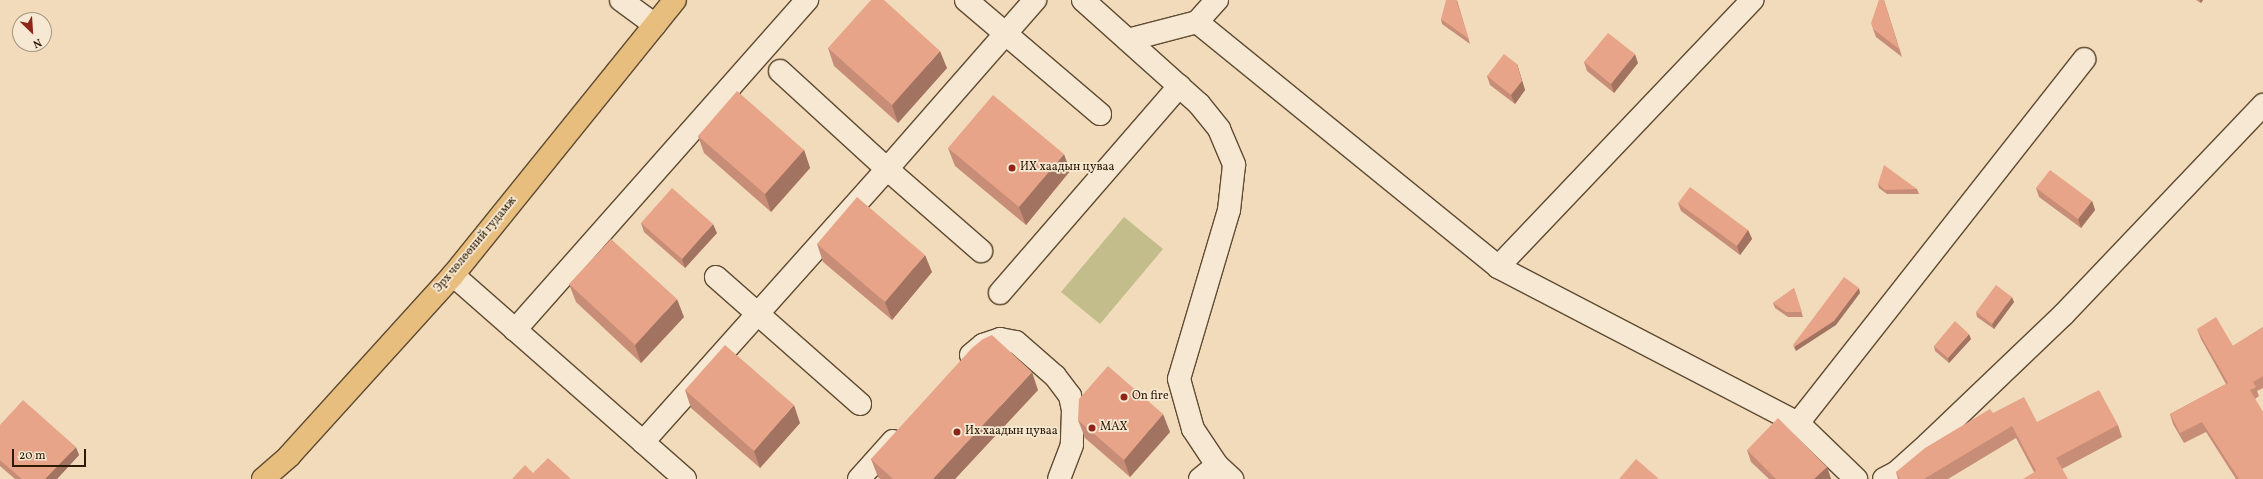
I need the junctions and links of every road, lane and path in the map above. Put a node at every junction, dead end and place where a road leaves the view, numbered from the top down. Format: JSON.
{"nodes":[{"id":1,"x":621,"y":0,"type":"edge"},
{"id":2,"x":675,"y":0,"type":"edge"},
{"id":3,"x":806,"y":0,"type":"edge"},
{"id":4,"x":966,"y":0,"type":"edge"},
{"id":5,"x":1035,"y":0,"type":"edge"},
{"id":6,"x":1083,"y":0,"type":"edge"},
{"id":7,"x":1217,"y":0,"type":"edge"},
{"id":8,"x":1752,"y":0,"type":"edge"},
{"id":9,"x":1196,"y":22,"type":"junction"},
{"id":10,"x":655,"y":25,"type":"junction"},
{"id":11,"x":1006,"y":34,"type":"junction"},
{"id":12,"x":1128,"y":40,"type":"junction"},
{"id":13,"x":2084,"y":59,"type":"dead end"},
{"id":14,"x":780,"y":71,"type":"dead end"},
{"id":15,"x":1179,"y":86,"type":"junction"},
{"id":16,"x":2263,"y":105,"type":"edge"},
{"id":17,"x":1100,"y":114,"type":"dead end"},
{"id":18,"x":887,"y":169,"type":"junction"},
{"id":19,"x":981,"y":251,"type":"dead end"},
{"id":20,"x":1498,"y":267,"type":"junction"},
{"id":21,"x":453,"y":275,"type":"junction"},
{"id":22,"x":716,"y":277,"type":"dead end"},
{"id":23,"x":1000,"y":293,"type":"dead end"},
{"id":24,"x":758,"y":314,"type":"junction"},
{"id":25,"x":515,"y":330,"type":"junction"},
{"id":26,"x":956,"y":370,"type":"edge"},
{"id":27,"x":860,"y":404,"type":"dead end"},
{"id":28,"x":1798,"y":423,"type":"junction"},
{"id":29,"x":905,"y":428,"type":"edge"},
{"id":30,"x":643,"y":442,"type":"junction"},
{"id":31,"x":1225,"y":472,"type":"edge"},
{"id":32,"x":263,"y":479,"type":"edge"},
{"id":33,"x":685,"y":479,"type":"edge"},
{"id":34,"x":859,"y":479,"type":"edge"},
{"id":35,"x":1059,"y":479,"type":"edge"},
{"id":36,"x":1200,"y":479,"type":"edge"},
{"id":37,"x":1856,"y":479,"type":"edge"},
{"id":38,"x":1884,"y":479,"type":"edge"}],
"edges":[{"from":1,"to":10,"type":"street"},
{"from":2,"to":10,"type":"main road","name":"Эрх чөлөөний гудамж"},
{"from":3,"to":25,"type":"street"},
{"from":4,"to":11,"type":"street"},
{"from":5,"to":11,"type":"street"},
{"from":6,"to":12,"type":"street"},
{"from":7,"to":9,"type":"street"},
{"from":8,"to":20,"type":"street"},
{"from":9,"to":12,"type":"street"},
{"from":9,"to":20,"type":"street"},
{"from":10,"to":21,"type":"main road","name":"Эрх чөлөөний гудамж"},
{"from":11,"to":17,"type":"street"},
{"from":11,"to":18,"type":"street"},
{"from":12,"to":15,"type":"street"},
{"from":13,"to":28,"type":"street"},
{"from":14,"to":18,"type":"street"},
{"from":15,"to":23,"type":"street"},
{"from":15,"to":31,"type":"street"},
{"from":16,"to":38,"type":"street"},
{"from":18,"to":19,"type":"street"},
{"from":18,"to":24,"type":"street"},
{"from":20,"to":28,"type":"street"},
{"from":21,"to":25,"type":"street"},
{"from":21,"to":32,"type":"main road","name":"Эрх чөлөөний гудамж"},
{"from":22,"to":24,"type":"street"},
{"from":24,"to":27,"type":"street"},
{"from":24,"to":30,"type":"street"},
{"from":25,"to":30,"type":"street"},
{"from":26,"to":35,"type":"street"},
{"from":28,"to":37,"type":"street"},
{"from":29,"to":34,"type":"street"},
{"from":30,"to":33,"type":"street"},
{"from":31,"to":36,"type":"street"}]}
